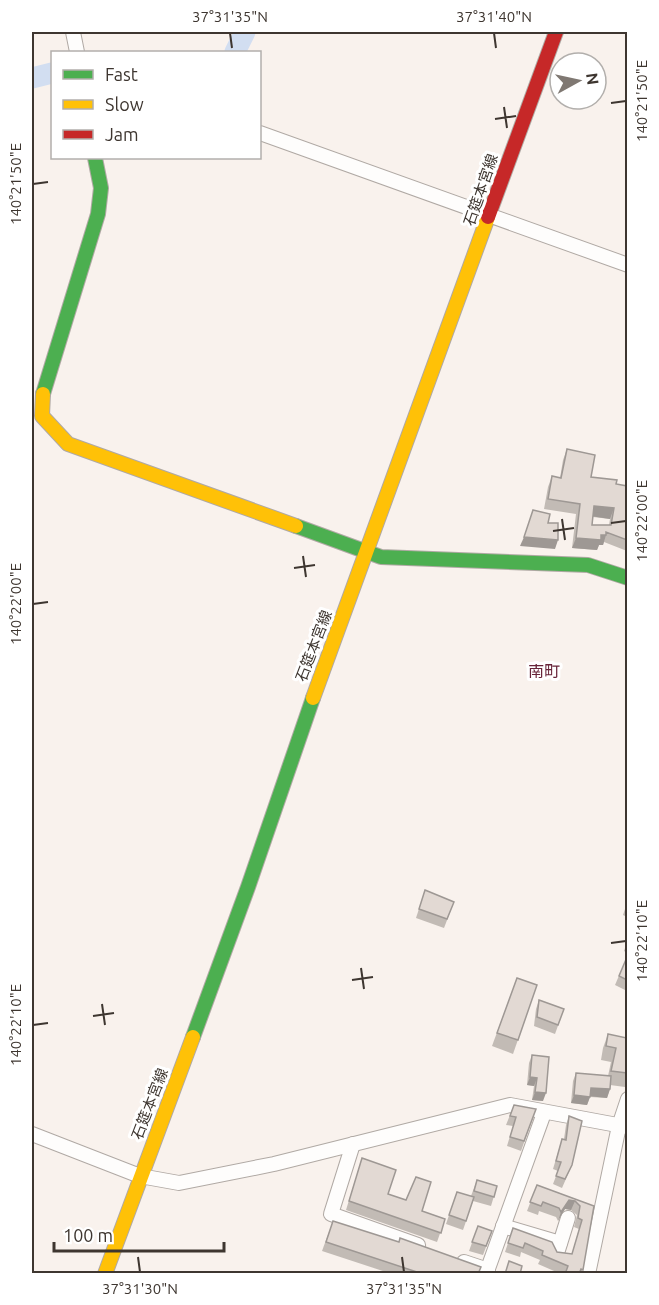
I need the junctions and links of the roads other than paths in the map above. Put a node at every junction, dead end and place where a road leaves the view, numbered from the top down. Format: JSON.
{"nodes":[{"id":1,"x":73,"y":32,"type":"edge"},
{"id":2,"x":556,"y":32,"type":"edge"},
{"id":3,"x":77,"y":51,"type":"edge"},
{"id":4,"x":261,"y":133,"type":"edge"},
{"id":5,"x":95,"y":159,"type":"edge"},
{"id":6,"x":490,"y":215,"type":"junction"},
{"id":7,"x":627,"y":264,"type":"edge"},
{"id":8,"x":37,"y":417,"type":"edge"},
{"id":9,"x":367,"y":553,"type":"junction"},
{"id":10,"x":627,"y":578,"type":"edge"},
{"id":11,"x":627,"y":1099,"type":"edge"},
{"id":12,"x":544,"y":1113,"type":"junction"},
{"id":13,"x":623,"y":1126,"type":"edge"},
{"id":14,"x":32,"y":1134,"type":"edge"},
{"id":15,"x":353,"y":1144,"type":"junction"},
{"id":16,"x":140,"y":1176,"type":"junction"},
{"id":17,"x":568,"y":1218,"type":"dead end"},
{"id":18,"x":503,"y":1226,"type":"junction"},
{"id":19,"x":432,"y":1250,"type":"edge"},
{"id":20,"x":454,"y":1258,"type":"edge"},
{"id":21,"x":487,"y":1272,"type":"edge"},
{"id":22,"x":105,"y":1274,"type":"edge"},
{"id":23,"x":588,"y":1274,"type":"edge"}],
"edges":[{"from":1,"to":3,"type":"street"},
{"from":2,"to":6,"type":"main road","name":"石筵本宮線"},
{"from":4,"to":6,"type":"street"},
{"from":5,"to":8,"type":"main road"},
{"from":6,"to":7,"type":"street"},
{"from":6,"to":9,"type":"main road","name":"石筵本宮線"},
{"from":8,"to":9,"type":"main road"},
{"from":9,"to":10,"type":"main road"},
{"from":9,"to":16,"type":"main road","name":"石筵本宮線"},
{"from":11,"to":13,"type":"street"},
{"from":12,"to":13,"type":"street"},
{"from":12,"to":15,"type":"street"},
{"from":12,"to":18,"type":"street"},
{"from":13,"to":23,"type":"street"},
{"from":14,"to":16,"type":"street"},
{"from":15,"to":16,"type":"street"},
{"from":15,"to":19,"type":"street"},
{"from":16,"to":22,"type":"main road","name":"石筵本宮線"},
{"from":17,"to":18,"type":"street"},
{"from":18,"to":21,"type":"street"},
{"from":20,"to":21,"type":"street"}]}
